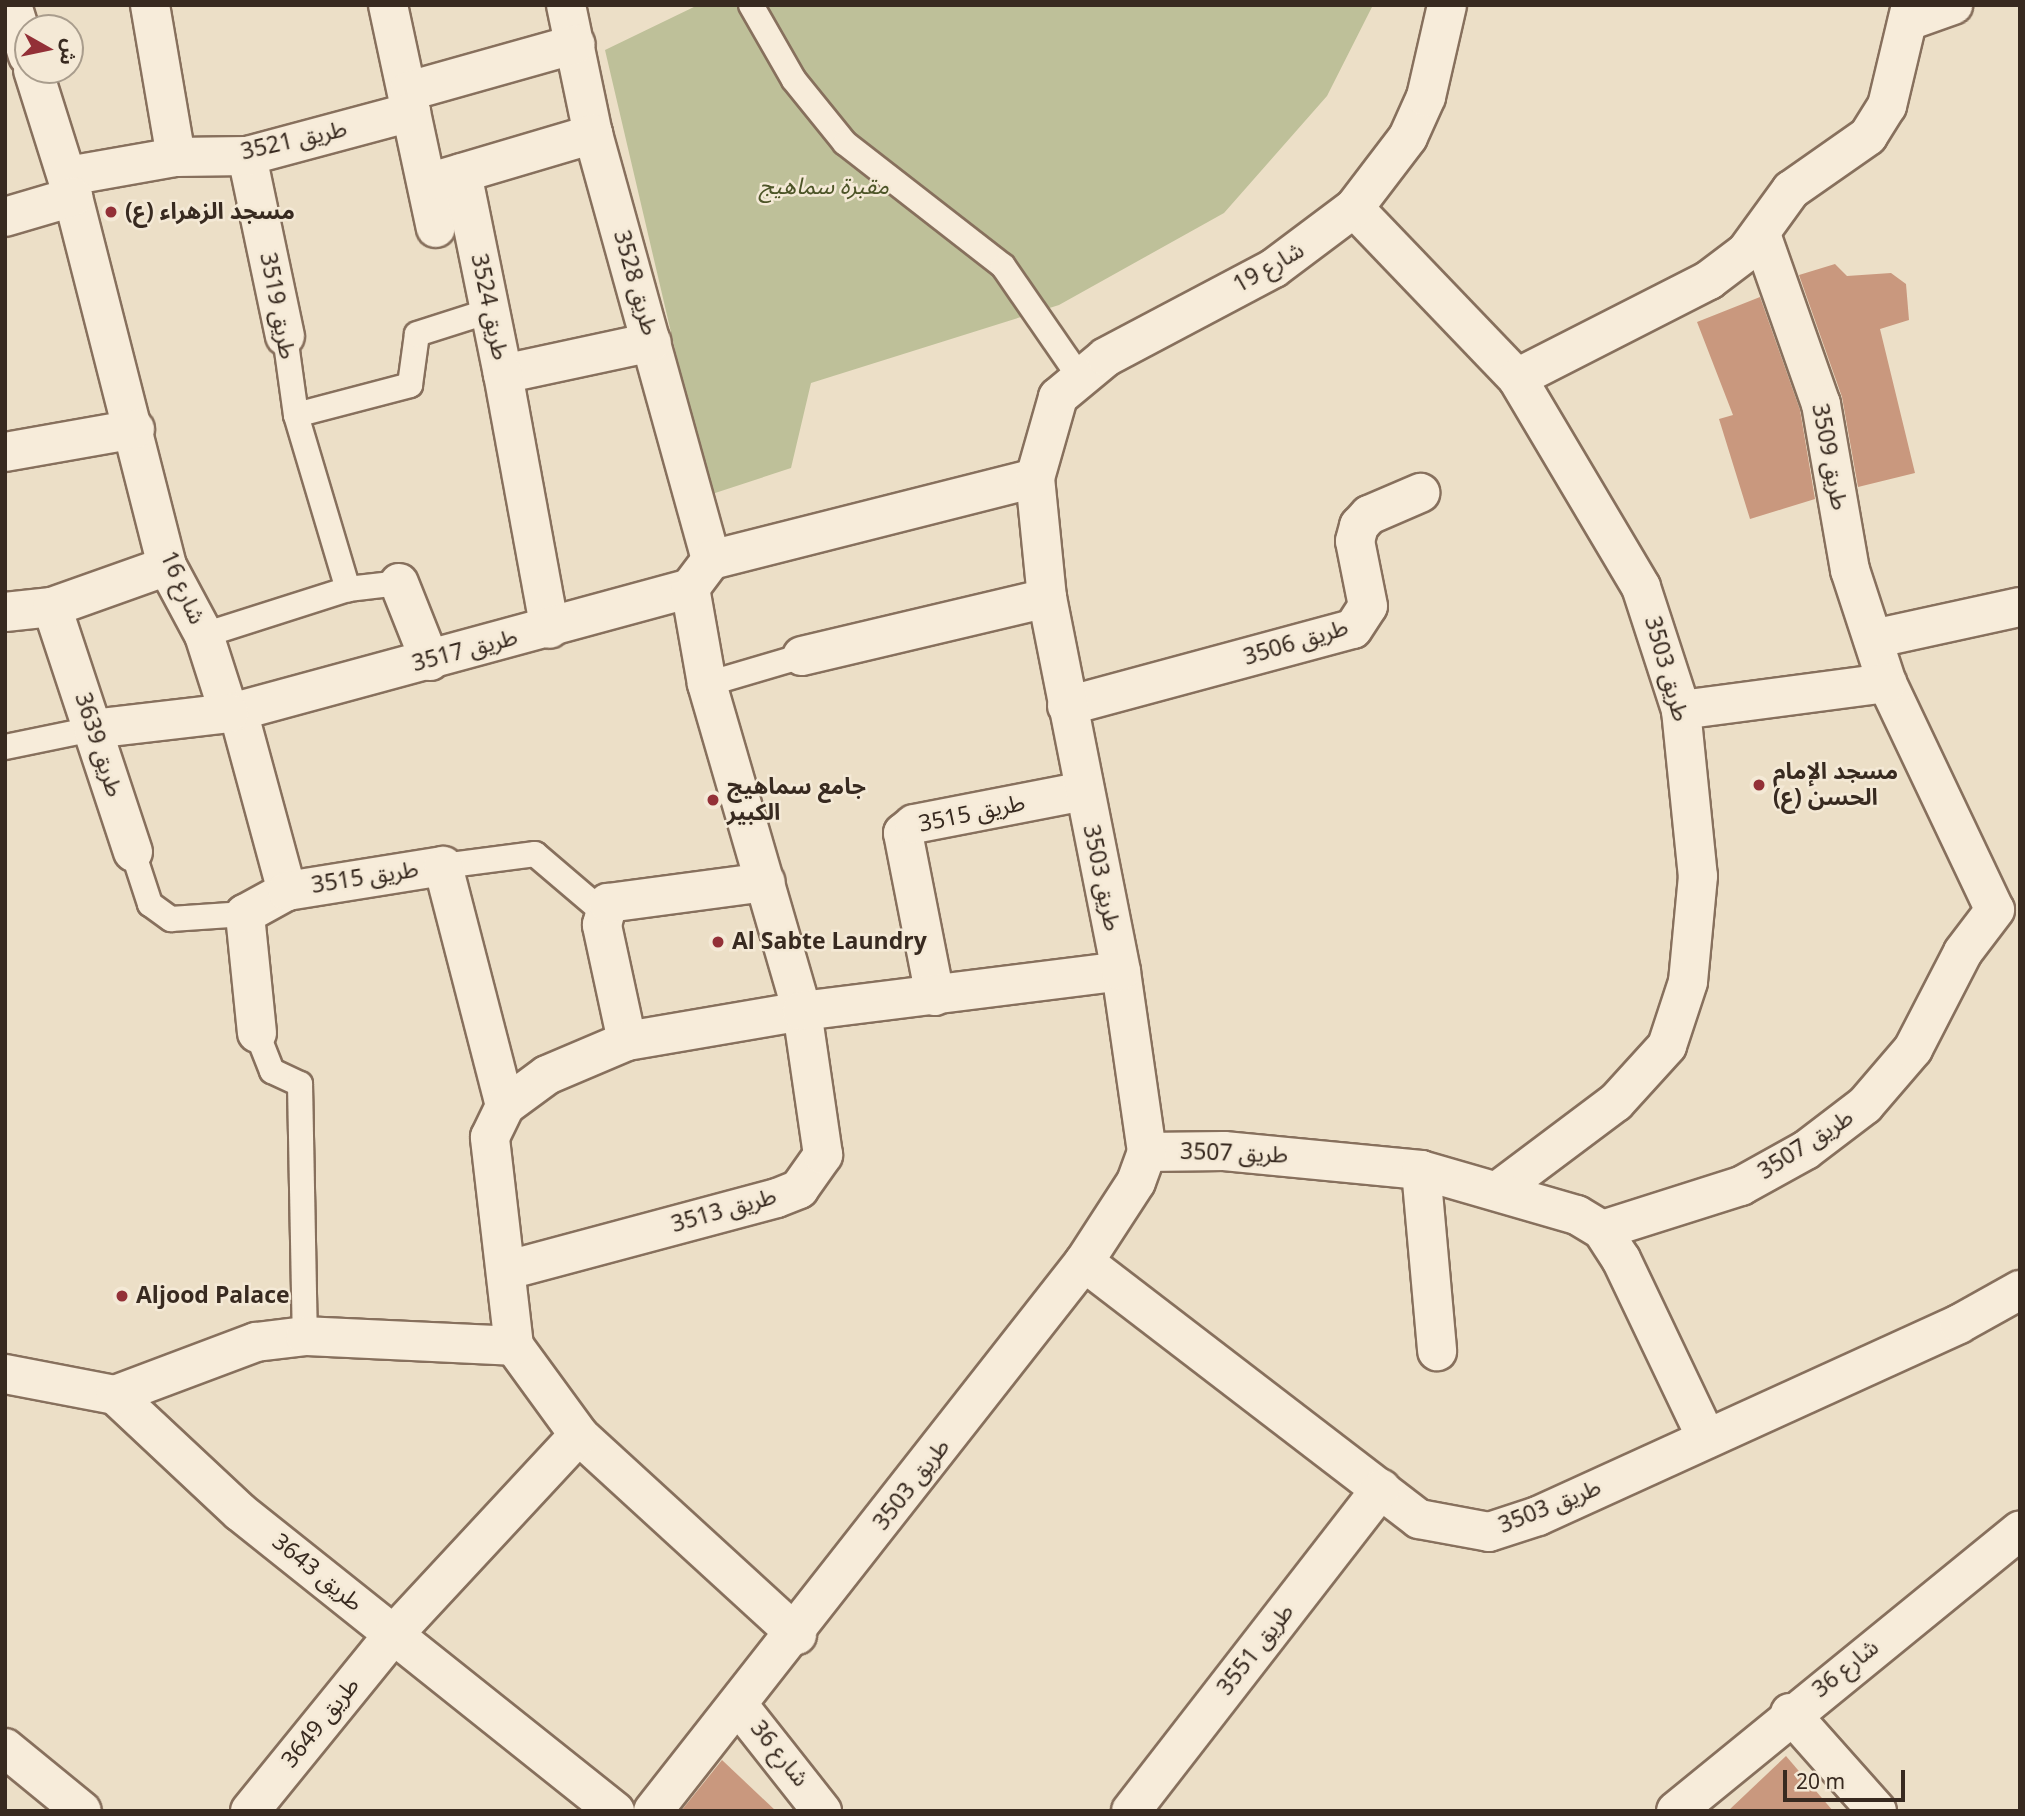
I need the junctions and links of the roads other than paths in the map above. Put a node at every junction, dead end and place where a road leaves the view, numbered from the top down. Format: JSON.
{"nodes":[{"id":1,"x":150,"y":5,"type":"edge"},
{"id":2,"x":388,"y":5,"type":"edge"},
{"id":3,"x":566,"y":5,"type":"edge"},
{"id":4,"x":751,"y":5,"type":"edge"},
{"id":5,"x":1447,"y":5,"type":"edge"},
{"id":6,"x":1953,"y":5,"type":"edge"},
{"id":7,"x":1909,"y":13,"type":"edge"},
{"id":8,"x":576,"y":44,"type":"junction"},
{"id":9,"x":38,"y":84,"type":"edge"},
{"id":10,"x":410,"y":102,"type":"junction"},
{"id":11,"x":593,"y":134,"type":"junction"},
{"id":12,"x":247,"y":156,"type":"junction"},
{"id":13,"x":176,"y":157,"type":"junction"},
{"id":14,"x":463,"y":173,"type":"junction"},
{"id":15,"x":426,"y":184,"type":"junction"},
{"id":16,"x":71,"y":187,"type":"junction"},
{"id":17,"x":1354,"y":208,"type":"junction"},
{"id":18,"x":5,"y":217,"type":"edge"},
{"id":19,"x":436,"y":228,"type":"dead end"},
{"id":20,"x":1761,"y":234,"type":"junction"},
{"id":21,"x":489,"y":312,"type":"junction"},
{"id":22,"x":285,"y":336,"type":"joint"},
{"id":23,"x":652,"y":342,"type":"junction"},
{"id":24,"x":503,"y":374,"type":"junction"},
{"id":25,"x":1079,"y":376,"type":"junction"},
{"id":26,"x":1517,"y":378,"type":"junction"},
{"id":27,"x":296,"y":415,"type":"junction"},
{"id":28,"x":135,"y":429,"type":"junction"},
{"id":29,"x":5,"y":453,"type":"edge"},
{"id":30,"x":1035,"y":478,"type":"junction"},
{"id":31,"x":1420,"y":493,"type":"dead end"},
{"id":32,"x":167,"y":566,"type":"junction"},
{"id":33,"x":701,"y":574,"type":"junction"},
{"id":34,"x":400,"y":583,"type":"joint"},
{"id":35,"x":348,"y":589,"type":"junction"},
{"id":36,"x":1047,"y":598,"type":"junction"},
{"id":37,"x":52,"y":607,"type":"junction"},
{"id":38,"x":2020,"y":607,"type":"edge"},
{"id":39,"x":5,"y":612,"type":"edge"},
{"id":40,"x":550,"y":629,"type":"junction"},
{"id":41,"x":204,"y":635,"type":"junction"},
{"id":42,"x":1873,"y":639,"type":"junction"},
{"id":43,"x":802,"y":656,"type":"joint"},
{"id":44,"x":430,"y":661,"type":"junction"},
{"id":45,"x":1887,"y":683,"type":"junction"},
{"id":46,"x":707,"y":684,"type":"junction"},
{"id":47,"x":1067,"y":706,"type":"junction"},
{"id":48,"x":1681,"y":710,"type":"junction"},
{"id":49,"x":234,"y":712,"type":"junction"},
{"id":50,"x":93,"y":729,"type":"junction"},
{"id":51,"x":5,"y":747,"type":"edge"},
{"id":52,"x":1083,"y":791,"type":"junction"},
{"id":53,"x":133,"y":852,"type":"joint"},
{"id":54,"x":443,"y":866,"type":"junction"},
{"id":55,"x":766,"y":882,"type":"junction"},
{"id":56,"x":287,"y":891,"type":"junction"},
{"id":57,"x":2007,"y":905,"type":"edge"},
{"id":58,"x":602,"y":911,"type":"junction"},
{"id":59,"x":245,"y":914,"type":"junction"},
{"id":60,"x":1121,"y":971,"type":"junction"},
{"id":61,"x":935,"y":996,"type":"junction"},
{"id":62,"x":802,"y":1011,"type":"junction"},
{"id":63,"x":257,"y":1032,"type":"joint"},
{"id":64,"x":627,"y":1041,"type":"junction"},
{"id":65,"x":505,"y":1106,"type":"junction"},
{"id":66,"x":1147,"y":1153,"type":"junction"},
{"id":67,"x":1421,"y":1170,"type":"junction"},
{"id":68,"x":1499,"y":1189,"type":"junction"},
{"id":69,"x":1602,"y":1230,"type":"junction"},
{"id":70,"x":1084,"y":1262,"type":"junction"},
{"id":71,"x":508,"y":1270,"type":"junction"},
{"id":72,"x":2020,"y":1290,"type":"edge"},
{"id":73,"x":305,"y":1336,"type":"junction"},
{"id":74,"x":514,"y":1346,"type":"junction"},
{"id":75,"x":1437,"y":1351,"type":"dead end"},
{"id":76,"x":5,"y":1374,"type":"edge"},
{"id":77,"x":115,"y":1395,"type":"junction"},
{"id":78,"x":579,"y":1434,"type":"junction"},
{"id":79,"x":1707,"y":1439,"type":"junction"},
{"id":80,"x":1381,"y":1489,"type":"junction"},
{"id":81,"x":2020,"y":1530,"type":"edge"},
{"id":82,"x":393,"y":1635,"type":"junction"},
{"id":83,"x":797,"y":1635,"type":"junction"},
{"id":84,"x":739,"y":1706,"type":"junction"},
{"id":85,"x":1790,"y":1713,"type":"junction"},
{"id":86,"x":5,"y":1748,"type":"edge"},
{"id":87,"x":82,"y":1811,"type":"edge"},
{"id":88,"x":250,"y":1811,"type":"edge"},
{"id":89,"x":615,"y":1811,"type":"edge"},
{"id":90,"x":653,"y":1811,"type":"edge"},
{"id":91,"x":822,"y":1811,"type":"edge"},
{"id":92,"x":1130,"y":1811,"type":"edge"},
{"id":93,"x":1676,"y":1811,"type":"edge"},
{"id":94,"x":1877,"y":1811,"type":"edge"}],
"edges":[{"from":1,"to":13,"type":"street"},
{"from":2,"to":10,"type":"street"},
{"from":3,"to":8,"type":"street","name":"طريق 3528"},
{"from":4,"to":25,"type":"lane"},
{"from":5,"to":17,"type":"street","name":"شارع 19"},
{"from":6,"to":7,"type":"street"},
{"from":7,"to":20,"type":"street"},
{"from":8,"to":10,"type":"street"},
{"from":8,"to":11,"type":"street","name":"طريق 3528"},
{"from":9,"to":16,"type":"street","name":"شارع 16"},
{"from":10,"to":12,"type":"street","name":"طريق 3521"},
{"from":10,"to":15,"type":"street"},
{"from":11,"to":14,"type":"street"},
{"from":11,"to":23,"type":"street","name":"طريق 3528"},
{"from":12,"to":13,"type":"street","name":"طريق 3521"},
{"from":12,"to":22,"type":"street","name":"طريق 3519"},
{"from":13,"to":16,"type":"street","name":"طريق 3521"},
{"from":14,"to":15,"type":"street"},
{"from":14,"to":21,"type":"street","name":"طريق 3524"},
{"from":15,"to":19,"type":"street"},
{"from":16,"to":18,"type":"street","name":"طريق 3521"},
{"from":16,"to":28,"type":"street","name":"شارع 16"},
{"from":17,"to":25,"type":"street","name":"شارع 19"},
{"from":17,"to":26,"type":"street","name":"طريق 3503"},
{"from":20,"to":26,"type":"street"},
{"from":20,"to":42,"type":"street","name":"طريق 3509"},
{"from":21,"to":24,"type":"street","name":"طريق 3524"},
{"from":21,"to":27,"type":"lane"},
{"from":22,"to":27,"type":"lane","name":"طريق 3519"},
{"from":23,"to":24,"type":"street","name":"طريق 3524"},
{"from":23,"to":33,"type":"street","name":"طريق 3528"},
{"from":24,"to":40,"type":"street"},
{"from":25,"to":30,"type":"street","name":"شارع 19"},
{"from":26,"to":48,"type":"street","name":"طريق 3503"},
{"from":27,"to":35,"type":"lane","name":"طريق 3519"},
{"from":28,"to":29,"type":"street"},
{"from":28,"to":32,"type":"street","name":"شارع 16"},
{"from":30,"to":33,"type":"street","name":"طريق 3517"},
{"from":30,"to":36,"type":"street","name":"طريق 3503"},
{"from":31,"to":47,"type":"street","name":"طريق 3506"},
{"from":32,"to":37,"type":"street"},
{"from":32,"to":41,"type":"street","name":"شارع 16"},
{"from":33,"to":40,"type":"street","name":"طريق 3517"},
{"from":33,"to":46,"type":"street"},
{"from":34,"to":35,"type":"lane"},
{"from":34,"to":44,"type":"street"},
{"from":35,"to":41,"type":"lane"},
{"from":36,"to":43,"type":"street"},
{"from":36,"to":47,"type":"street","name":"طريق 3503"},
{"from":37,"to":39,"type":"street"},
{"from":37,"to":50,"type":"street","name":"طريق 3639"},
{"from":38,"to":42,"type":"street"},
{"from":40,"to":44,"type":"street","name":"طريق 3517"},
{"from":41,"to":49,"type":"street","name":"شارع 16"},
{"from":42,"to":45,"type":"street","name":"طريق 3509"},
{"from":43,"to":46,"type":"lane"},
{"from":44,"to":49,"type":"street","name":"طريق 3517"},
{"from":45,"to":48,"type":"street"},
{"from":45,"to":57,"type":"street","name":"طريق 3509"},
{"from":46,"to":55,"type":"street"},
{"from":47,"to":52,"type":"street","name":"طريق 3503"},
{"from":48,"to":68,"type":"street","name":"طريق 3503"},
{"from":49,"to":50,"type":"street","name":"طريق 3517"},
{"from":49,"to":56,"type":"street","name":"شارع 16"},
{"from":50,"to":51,"type":"lane"},
{"from":50,"to":53,"type":"street","name":"طريق 3639"},
{"from":52,"to":60,"type":"street","name":"طريق 3503"},
{"from":52,"to":61,"type":"street","name":"طريق 3515"},
{"from":53,"to":59,"type":"lane","name":"طريق 3639"},
{"from":54,"to":56,"type":"street","name":"طريق 3515"},
{"from":54,"to":58,"type":"lane","name":"طريق 3515"},
{"from":54,"to":65,"type":"street","name":"طريق 3515"},
{"from":55,"to":58,"type":"street"},
{"from":55,"to":62,"type":"street"},
{"from":56,"to":59,"type":"street"},
{"from":57,"to":69,"type":"street","name":"طريق 3507"},
{"from":58,"to":64,"type":"street"},
{"from":59,"to":63,"type":"street"},
{"from":60,"to":61,"type":"street"},
{"from":60,"to":66,"type":"street","name":"طريق 3503"},
{"from":61,"to":62,"type":"street"},
{"from":62,"to":64,"type":"street"},
{"from":62,"to":71,"type":"street","name":"طريق 3513"},
{"from":63,"to":73,"type":"lane"},
{"from":64,"to":65,"type":"street"},
{"from":65,"to":71,"type":"street"},
{"from":66,"to":67,"type":"street","name":"طريق 3507"},
{"from":66,"to":70,"type":"street","name":"طريق 3503"},
{"from":67,"to":68,"type":"street","name":"طريق 3507"},
{"from":67,"to":75,"type":"street"},
{"from":68,"to":69,"type":"street","name":"طريق 3507"},
{"from":69,"to":79,"type":"street"},
{"from":70,"to":80,"type":"street","name":"طريق 3503"},
{"from":70,"to":83,"type":"street","name":"طريق 3503"},
{"from":71,"to":74,"type":"street"},
{"from":72,"to":79,"type":"street","name":"طريق 3503"},
{"from":73,"to":74,"type":"street"},
{"from":73,"to":77,"type":"street"},
{"from":74,"to":78,"type":"street"},
{"from":76,"to":77,"type":"street"},
{"from":77,"to":82,"type":"street","name":"طريق 3643"},
{"from":78,"to":82,"type":"street"},
{"from":78,"to":83,"type":"street"},
{"from":79,"to":80,"type":"street","name":"طريق 3503"},
{"from":80,"to":92,"type":"street","name":"طريق 3551"},
{"from":81,"to":85,"type":"street","name":"شارع 36"},
{"from":82,"to":88,"type":"street","name":"طريق 3649"},
{"from":82,"to":89,"type":"street","name":"طريق 3643"},
{"from":83,"to":84,"type":"street","name":"طريق 3503"},
{"from":84,"to":90,"type":"street","name":"شارع 36"},
{"from":84,"to":91,"type":"street","name":"شارع 36"},
{"from":85,"to":93,"type":"street","name":"شارع 36"},
{"from":85,"to":94,"type":"street"},
{"from":86,"to":87,"type":"street"}]}
